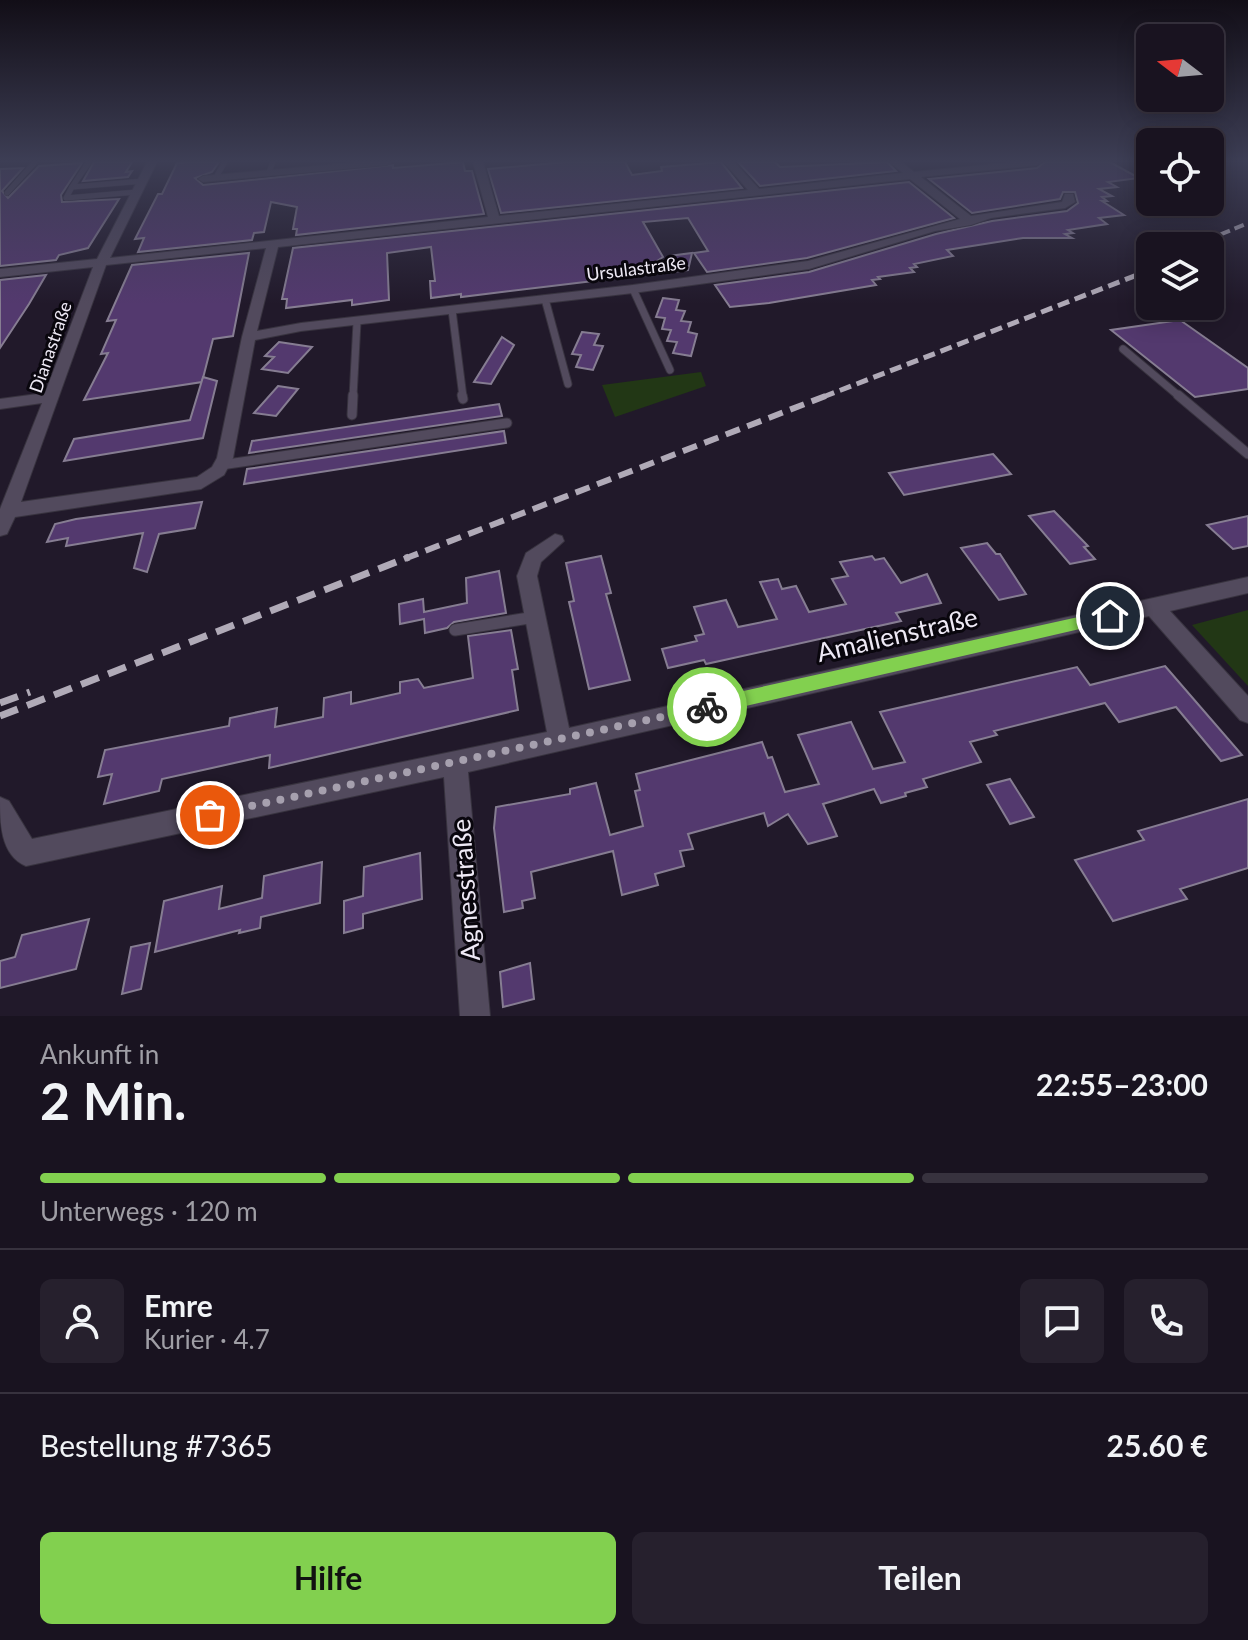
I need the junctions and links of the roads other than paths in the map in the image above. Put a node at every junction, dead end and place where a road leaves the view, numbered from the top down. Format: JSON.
{"nodes":[{"id":1,"x":129,"y":209,"type":"edge"},
{"id":2,"x":491,"y":209,"type":"edge"},
{"id":3,"x":589,"y":209,"type":"edge"},
{"id":4,"x":955,"y":209,"type":"edge"},
{"id":5,"x":1032,"y":209,"type":"edge"},
{"id":6,"x":494,"y":220,"type":"junction"},
{"id":7,"x":971,"y":222,"type":"junction"},
{"id":8,"x":273,"y":244,"type":"junction"},
{"id":9,"x":101,"y":263,"type":"junction"},
{"id":10,"x":0,"y":273,"type":"edge"},
{"id":11,"x":633,"y":289,"type":"junction"},
{"id":12,"x":545,"y":299,"type":"junction"},
{"id":13,"x":452,"y":310,"type":"junction"},
{"id":14,"x":256,"y":312,"type":"junction"},
{"id":15,"x":357,"y":322,"type":"junction"},
{"id":16,"x":301,"y":327,"type":"junction"},
{"id":17,"x":249,"y":337,"type":"junction"},
{"id":18,"x":1123,"y":349,"type":"dead end"},
{"id":19,"x":670,"y":370,"type":"dead end"},
{"id":20,"x":568,"y":384,"type":"dead end"},
{"id":21,"x":52,"y":397,"type":"junction"},
{"id":22,"x":463,"y":399,"type":"dead end"},
{"id":23,"x":0,"y":404,"type":"edge"},
{"id":24,"x":352,"y":415,"type":"dead end"},
{"id":25,"x":507,"y":423,"type":"dead end"},
{"id":26,"x":1248,"y":454,"type":"edge"},
{"id":27,"x":221,"y":465,"type":"junction"},
{"id":28,"x":8,"y":511,"type":"junction"},
{"id":29,"x":0,"y":529,"type":"edge"},
{"id":30,"x":555,"y":541,"type":"dead end"},
{"id":31,"x":1248,"y":585,"type":"edge"},
{"id":32,"x":1153,"y":606,"type":"junction"},
{"id":33,"x":535,"y":617,"type":"junction"},
{"id":34,"x":455,"y":630,"type":"dead end"},
{"id":35,"x":1248,"y":712,"type":"edge"},
{"id":36,"x":560,"y":741,"type":"junction"},
{"id":37,"x":455,"y":763,"type":"junction"},
{"id":38,"x":0,"y":810,"type":"edge"},
{"id":39,"x":475,"y":1016,"type":"edge"}],
"edges":[{"from":1,"to":9,"type":"street","name":"Dianastraße"},
{"from":2,"to":6,"type":"street"},
{"from":3,"to":6,"type":"street"},
{"from":4,"to":7,"type":"street"},
{"from":5,"to":7,"type":"street","name":"Ursulastraße"},
{"from":6,"to":8,"type":"street"},
{"from":7,"to":11,"type":"street","name":"Ursulastraße"},
{"from":8,"to":9,"type":"street"},
{"from":8,"to":14,"type":"street"},
{"from":9,"to":10,"type":"street"},
{"from":9,"to":21,"type":"street","name":"Dianastraße"},
{"from":11,"to":12,"type":"street","name":"Ursulastraße"},
{"from":11,"to":19,"type":"lane"},
{"from":12,"to":13,"type":"street","name":"Ursulastraße"},
{"from":12,"to":20,"type":"lane"},
{"from":13,"to":15,"type":"street","name":"Ursulastraße"},
{"from":13,"to":22,"type":"lane"},
{"from":14,"to":16,"type":"street","name":"Ursulastraße"},
{"from":14,"to":17,"type":"street"},
{"from":15,"to":16,"type":"street","name":"Ursulastraße"},
{"from":15,"to":24,"type":"lane"},
{"from":16,"to":17,"type":"street","name":"Ursulastraße"},
{"from":17,"to":27,"type":"street"},
{"from":18,"to":26,"type":"lane"},
{"from":21,"to":23,"type":"street"},
{"from":21,"to":28,"type":"street","name":"Dianastraße"},
{"from":25,"to":27,"type":"lane"},
{"from":27,"to":28,"type":"street"},
{"from":28,"to":29,"type":"street","name":"Dianastraße"},
{"from":30,"to":33,"type":"street"},
{"from":31,"to":32,"type":"street","name":"Amalienstraße"},
{"from":32,"to":35,"type":"street"},
{"from":32,"to":36,"type":"street","name":"Amalienstraße"},
{"from":33,"to":34,"type":"lane"},
{"from":33,"to":36,"type":"street"},
{"from":36,"to":37,"type":"street","name":"Amalienstraße"},
{"from":37,"to":38,"type":"street","name":"Amalienstraße"},
{"from":37,"to":39,"type":"street","name":"Agnesstraße"}]}
